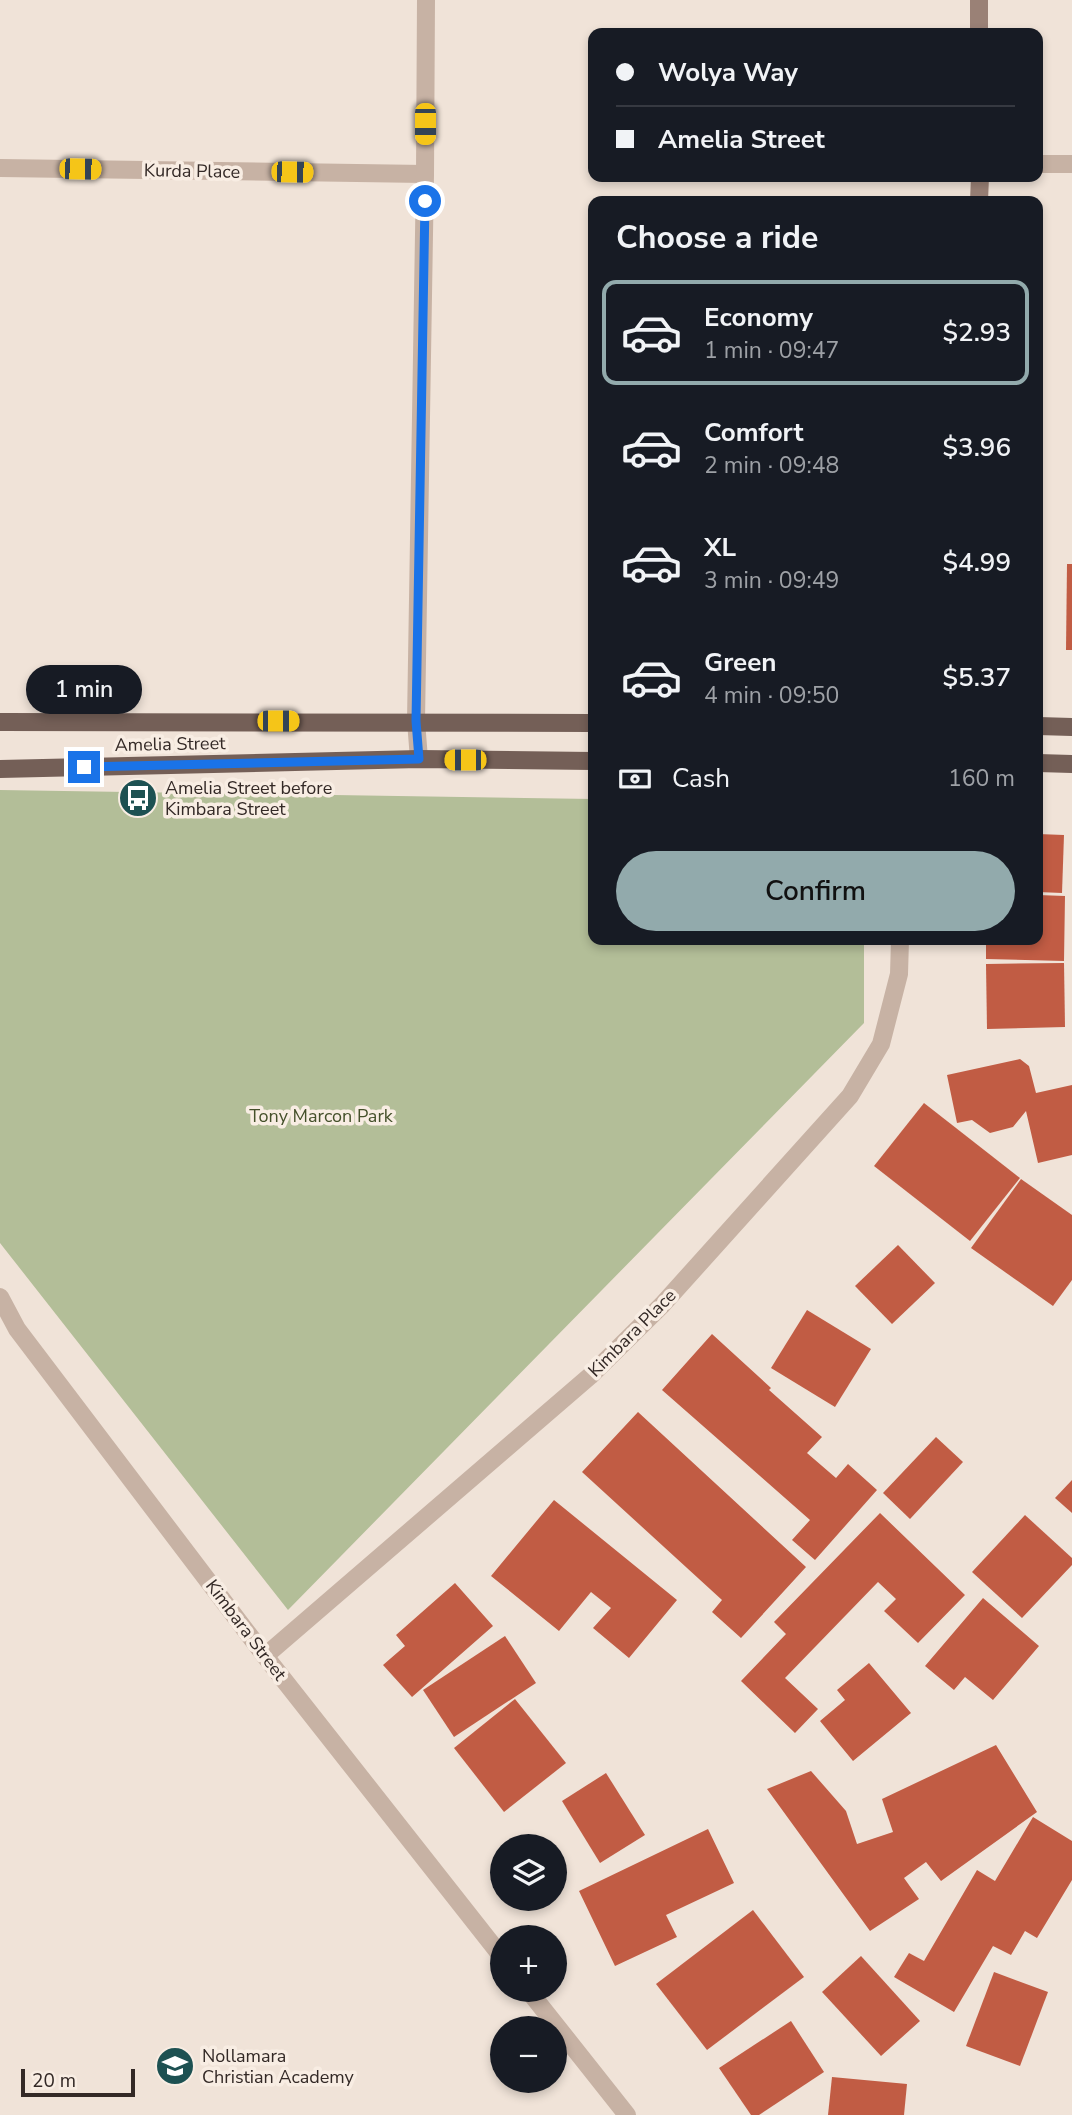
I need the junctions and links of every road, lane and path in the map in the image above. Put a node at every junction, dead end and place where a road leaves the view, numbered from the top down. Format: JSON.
{"nodes":[{"id":1,"x":426,"y":0,"type":"edge"},
{"id":2,"x":979,"y":0,"type":"edge"},
{"id":3,"x":979,"y":28,"type":"edge"},
{"id":4,"x":1043,"y":164,"type":"edge"},
{"id":5,"x":1072,"y":164,"type":"edge"},
{"id":6,"x":0,"y":168,"type":"edge"},
{"id":7,"x":425,"y":174,"type":"junction"},
{"id":8,"x":416,"y":721,"type":"junction"},
{"id":9,"x":0,"y":722,"type":"edge"},
{"id":10,"x":588,"y":723,"type":"edge"},
{"id":11,"x":1043,"y":726,"type":"edge"},
{"id":12,"x":1072,"y":727,"type":"edge"},
{"id":13,"x":419,"y":759,"type":"junction"},
{"id":14,"x":588,"y":761,"type":"edge"},
{"id":15,"x":1043,"y":762,"type":"edge"},
{"id":16,"x":1072,"y":764,"type":"edge"},
{"id":17,"x":0,"y":769,"type":"edge"},
{"id":18,"x":900,"y":945,"type":"edge"},
{"id":19,"x":0,"y":1297,"type":"edge"},
{"id":20,"x":265,"y":1656,"type":"junction"},
{"id":21,"x":490,"y":1942,"type":"edge"},
{"id":22,"x":537,"y":2002,"type":"edge"},
{"id":23,"x":626,"y":2115,"type":"edge"}],
"edges":[{"from":1,"to":7,"type":"street"},
{"from":2,"to":3,"type":"street"},
{"from":4,"to":5,"type":"street"},
{"from":6,"to":7,"type":"street","name":"Kurda Place"},
{"from":7,"to":8,"type":"street"},
{"from":8,"to":9,"type":"main road","name":"Amelia Street"},
{"from":8,"to":10,"type":"main road","name":"Amelia Street"},
{"from":8,"to":13,"type":"street"},
{"from":11,"to":12,"type":"main road"},
{"from":13,"to":14,"type":"main road","name":"Amelia Street"},
{"from":13,"to":17,"type":"main road","name":"Amelia Street"},
{"from":15,"to":16,"type":"main road"},
{"from":18,"to":20,"type":"street","name":"Kimbara Place"},
{"from":19,"to":20,"type":"street","name":"Kimbara Street"},
{"from":20,"to":21,"type":"street","name":"Kimbara Street"},
{"from":22,"to":23,"type":"street"}]}
